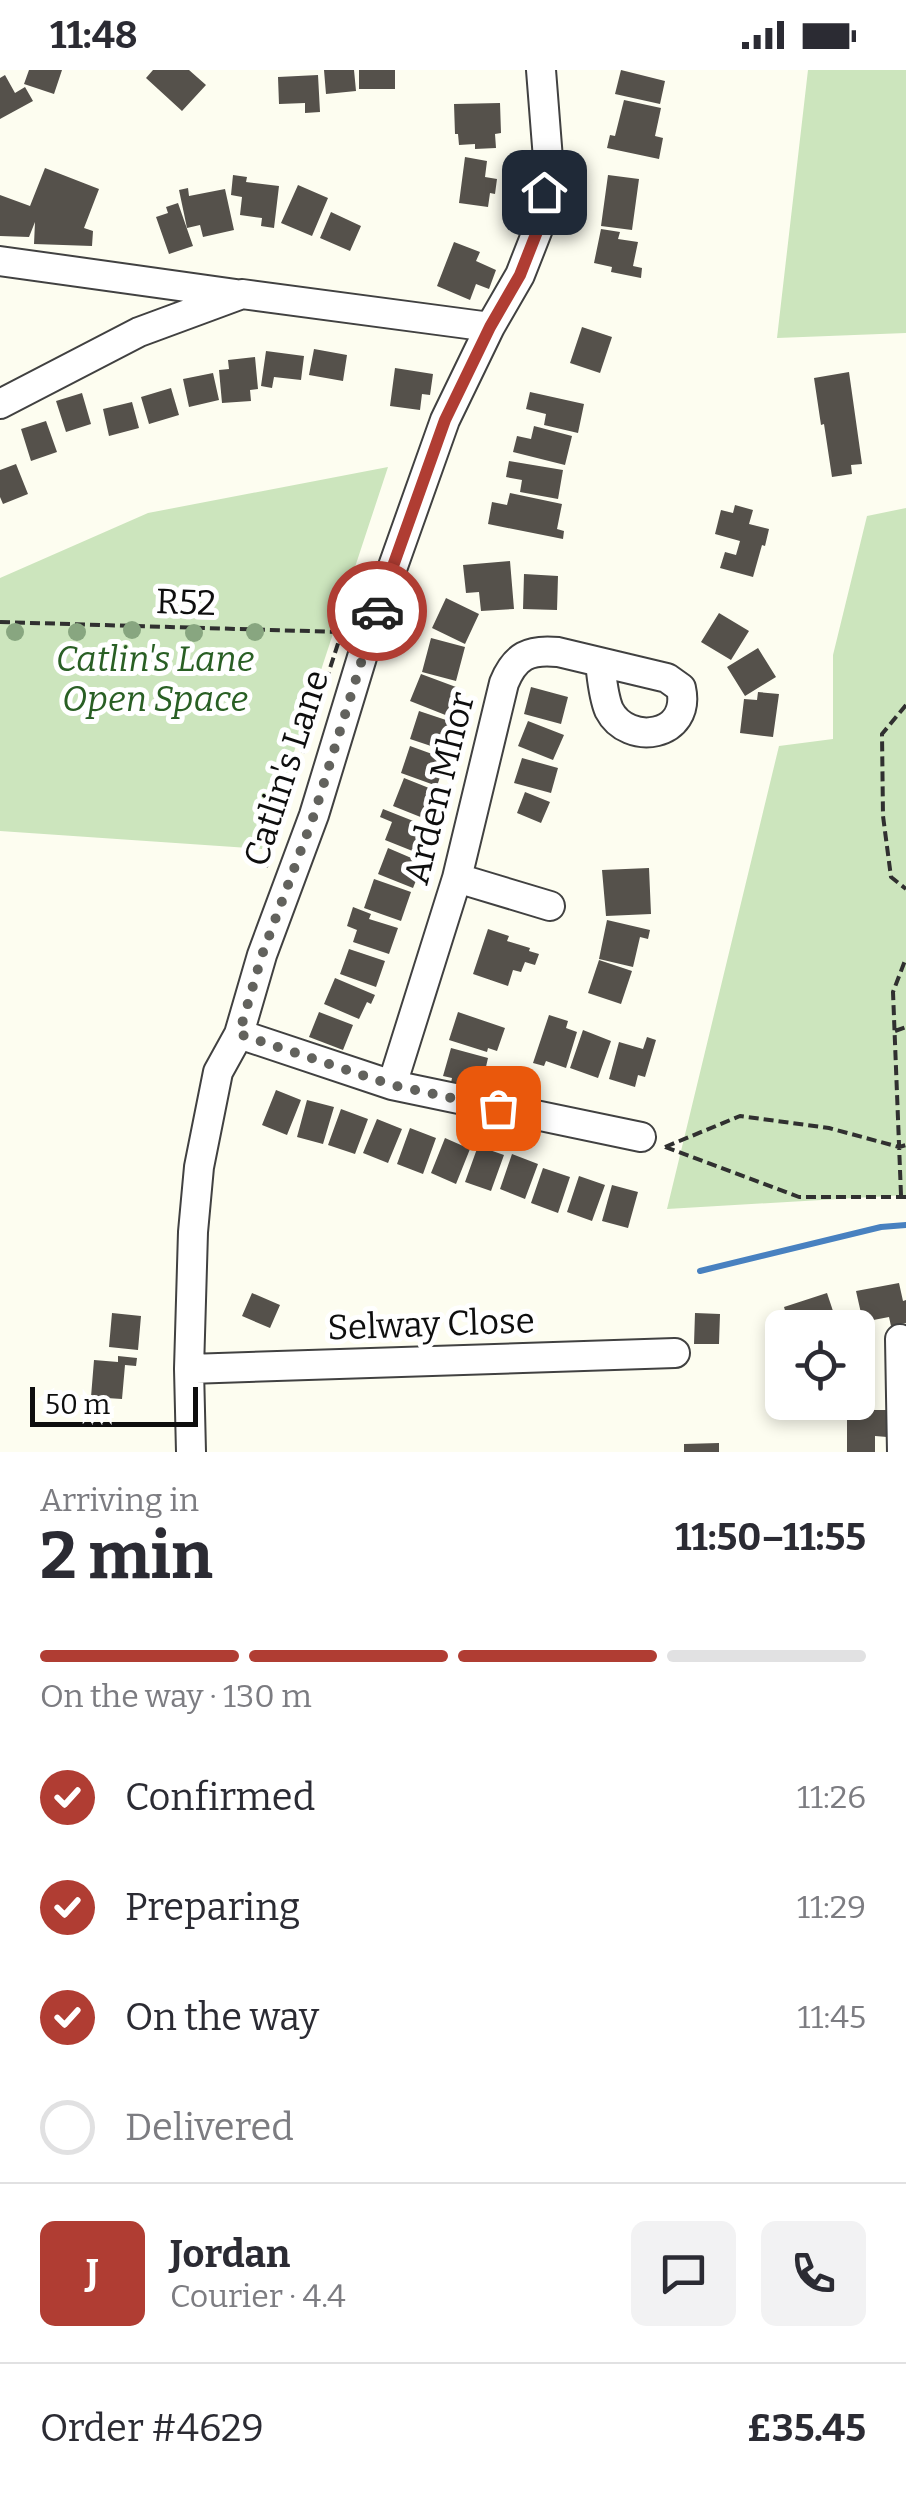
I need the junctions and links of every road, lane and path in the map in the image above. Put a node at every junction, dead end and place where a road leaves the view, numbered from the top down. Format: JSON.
{"nodes":[{"id":1,"x":540,"y":70,"type":"edge"},
{"id":2,"x":0,"y":261,"type":"edge"},
{"id":3,"x":242,"y":294,"type":"junction"},
{"id":4,"x":490,"y":327,"type":"junction"},
{"id":5,"x":0,"y":404,"type":"edge"},
{"id":6,"x":0,"y":622,"type":"edge"},
{"id":7,"x":370,"y":631,"type":"junction"},
{"id":8,"x":600,"y":662,"type":"junction"},
{"id":9,"x":906,"y":705,"type":"edge"},
{"id":10,"x":457,"y":878,"type":"junction"},
{"id":11,"x":906,"y":889,"type":"edge"},
{"id":12,"x":550,"y":906,"type":"dead end"},
{"id":13,"x":906,"y":958,"type":"edge"},
{"id":14,"x":906,"y":1026,"type":"edge"},
{"id":15,"x":895,"y":1031,"type":"junction"},
{"id":16,"x":239,"y":1034,"type":"junction"},
{"id":17,"x":392,"y":1085,"type":"junction"},
{"id":18,"x":653,"y":1142,"type":"junction"},
{"id":19,"x":903,"y":1146,"type":"edge"},
{"id":20,"x":904,"y":1197,"type":"edge"},
{"id":21,"x":900,"y":1339,"type":"dead end"},
{"id":22,"x":675,"y":1354,"type":"dead end"},
{"id":23,"x":190,"y":1370,"type":"junction"},
{"id":24,"x":191,"y":1452,"type":"edge"},
{"id":25,"x":902,"y":1452,"type":"edge"}],
"edges":[{"from":1,"to":4,"type":"street","name":"Catlin's Lane"},
{"from":2,"to":3,"type":"street"},
{"from":3,"to":4,"type":"street"},
{"from":3,"to":5,"type":"street"},
{"from":4,"to":7,"type":"street","name":"Catlin's Lane"},
{"from":6,"to":7,"type":"path","name":"R52"},
{"from":7,"to":16,"type":"street","name":"Catlin's Lane"},
{"from":8,"to":8,"type":"street","name":"Arden Mhor"},
{"from":8,"to":10,"type":"street","name":"Arden Mhor"},
{"from":9,"to":11,"type":"path"},
{"from":10,"to":12,"type":"street"},
{"from":10,"to":17,"type":"street","name":"Arden Mhor"},
{"from":13,"to":15,"type":"path"},
{"from":14,"to":15,"type":"path"},
{"from":15,"to":19,"type":"path"},
{"from":16,"to":17,"type":"street"},
{"from":16,"to":23,"type":"street","name":"Catlin's Lane"},
{"from":17,"to":18,"type":"street"},
{"from":18,"to":19,"type":"path"},
{"from":18,"to":20,"type":"path"},
{"from":19,"to":20,"type":"path"},
{"from":21,"to":25,"type":"street"},
{"from":22,"to":23,"type":"street","name":"Selway Close"},
{"from":23,"to":24,"type":"street","name":"Catlin's Lane"}]}
